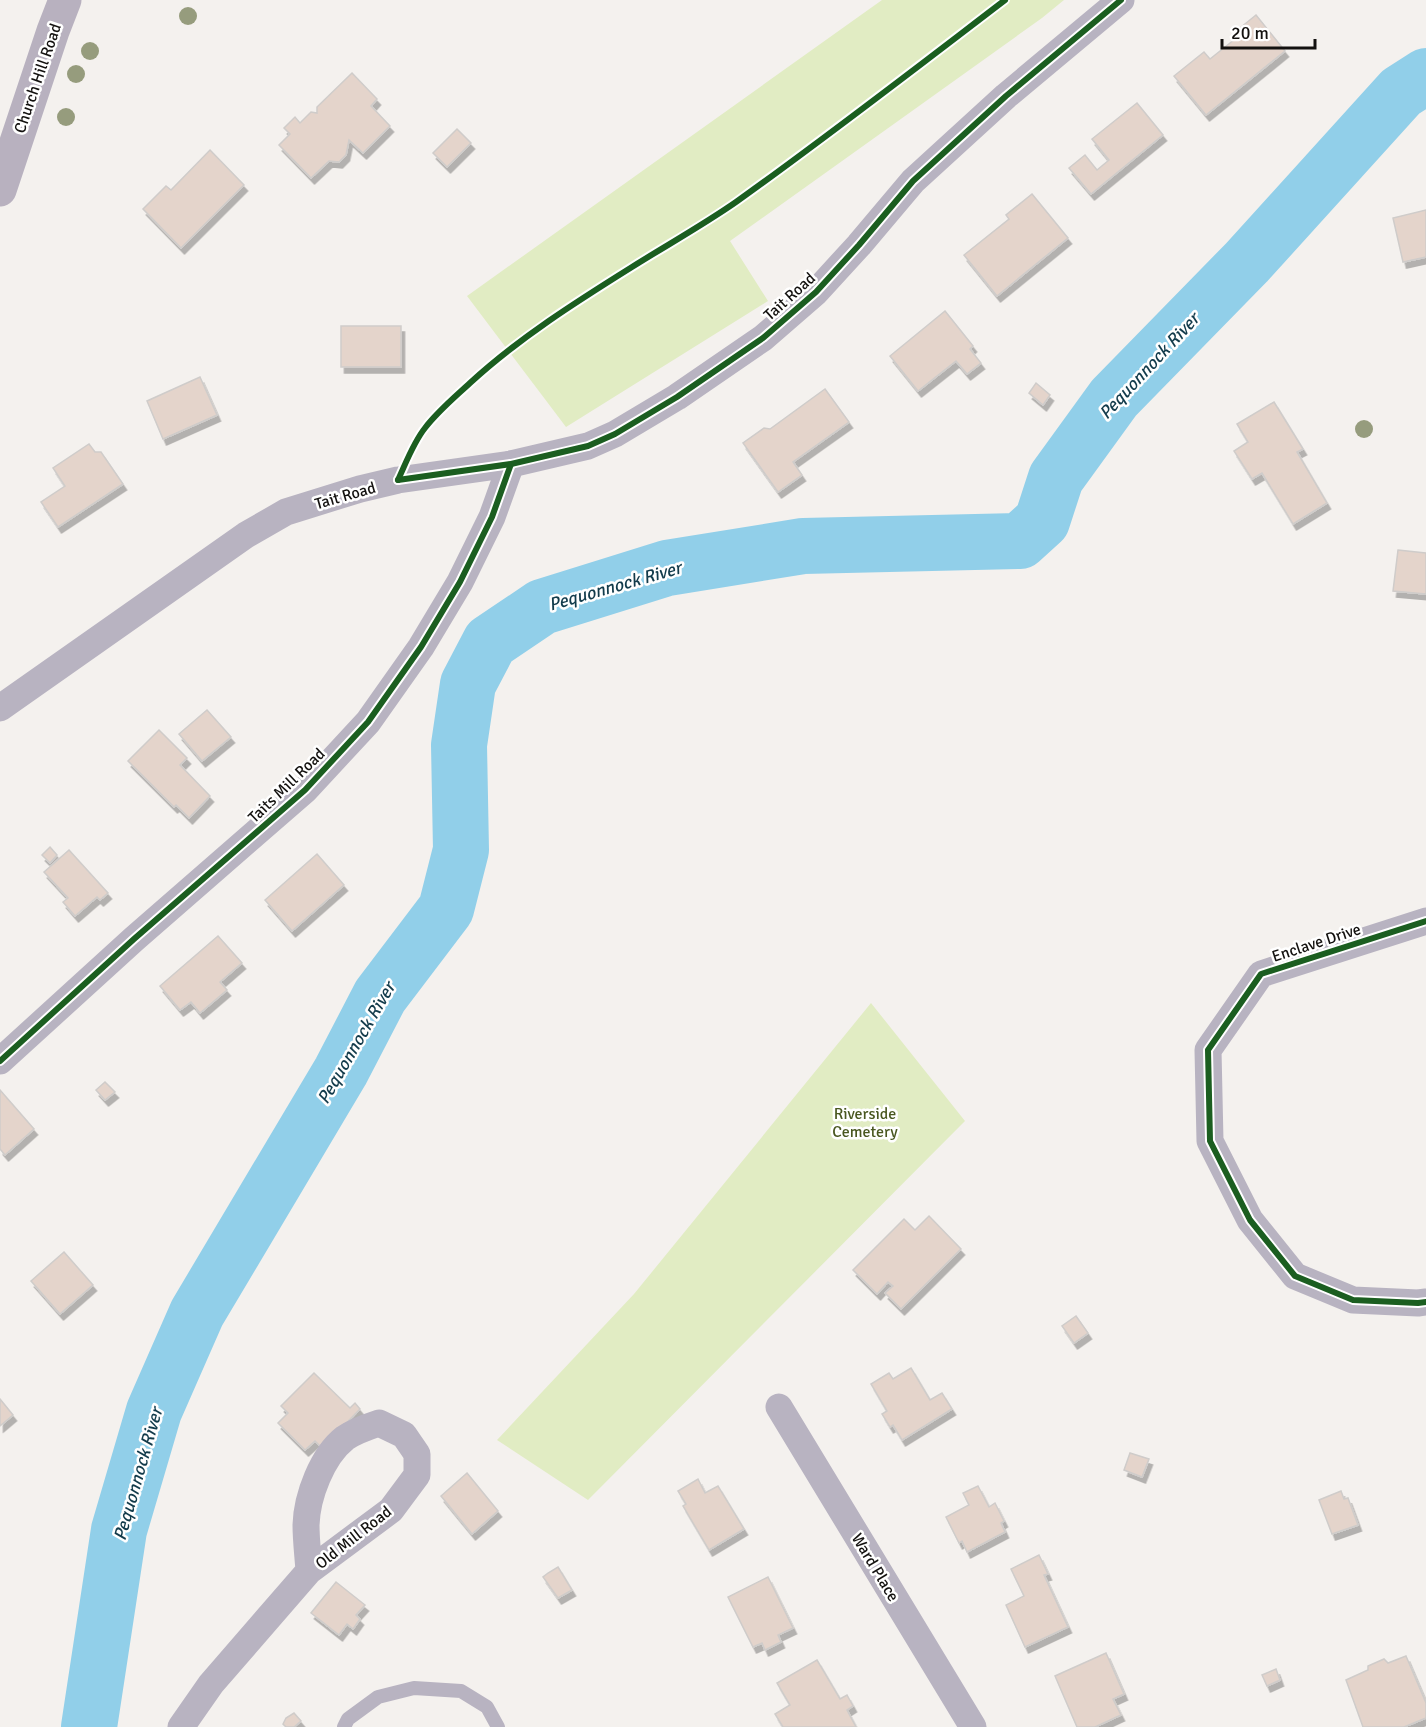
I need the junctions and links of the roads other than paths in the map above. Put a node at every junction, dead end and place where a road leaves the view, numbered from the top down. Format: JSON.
{"nodes":[{"id":1,"x":65,"y":0,"type":"edge"},
{"id":2,"x":1121,"y":0,"type":"edge"},
{"id":3,"x":0,"y":190,"type":"edge"},
{"id":4,"x":511,"y":464,"type":"junction"},
{"id":5,"x":0,"y":708,"type":"edge"},
{"id":6,"x":1426,"y":921,"type":"edge"},
{"id":7,"x":0,"y":1061,"type":"edge"},
{"id":8,"x":1426,"y":1302,"type":"edge"},
{"id":9,"x":779,"y":1407,"type":"dead end"},
{"id":10,"x":309,"y":1571,"type":"junction"},
{"id":11,"x":181,"y":1727,"type":"edge"},
{"id":12,"x":344,"y":1727,"type":"edge"},
{"id":13,"x":498,"y":1727,"type":"edge"},
{"id":14,"x":973,"y":1727,"type":"edge"}],
"edges":[{"from":1,"to":3,"type":"main road","name":"Church Hill Road"},
{"from":2,"to":4,"type":"street","name":"Tait Road"},
{"from":4,"to":5,"type":"street","name":"Tait Road"},
{"from":4,"to":7,"type":"street","name":"Taits Mill Road"},
{"from":6,"to":8,"type":"street","name":"Enclave Drive"},
{"from":9,"to":14,"type":"street","name":"Ward Place"},
{"from":10,"to":10,"type":"street","name":"Old Mill Road"},
{"from":10,"to":11,"type":"street","name":"Old Mill Road"},
{"from":12,"to":13,"type":"lane"}]}
